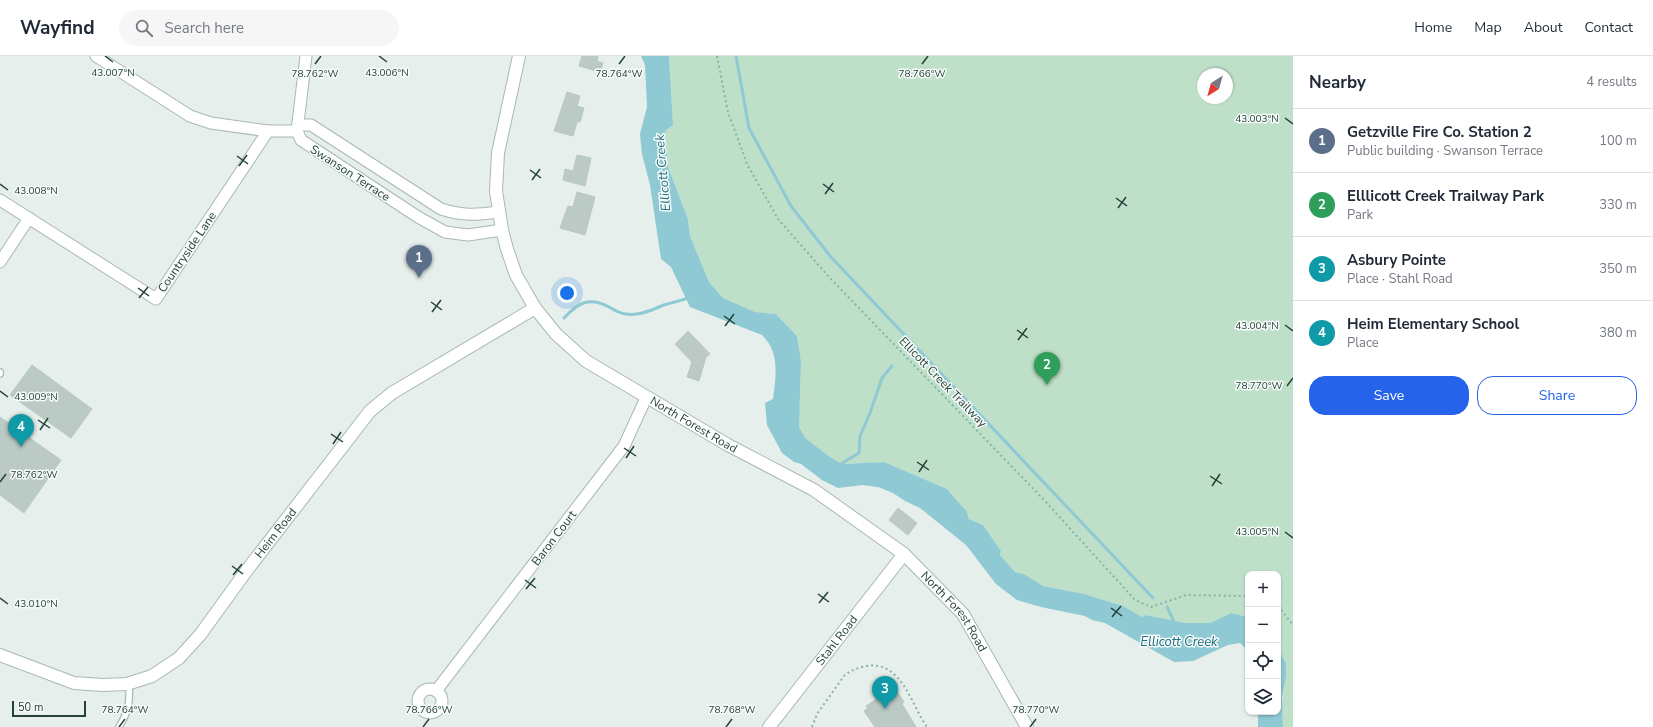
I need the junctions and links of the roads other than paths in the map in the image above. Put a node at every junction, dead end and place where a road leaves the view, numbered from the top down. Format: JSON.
{"nodes":[{"id":1,"x":96,"y":56,"type":"edge"},
{"id":2,"x":306,"y":56,"type":"edge"},
{"id":3,"x":519,"y":56,"type":"edge"},
{"id":4,"x":298,"y":128,"type":"junction"},
{"id":5,"x":268,"y":131,"type":"junction"},
{"id":6,"x":0,"y":200,"type":"edge"},
{"id":7,"x":498,"y":212,"type":"junction"},
{"id":8,"x":29,"y":218,"type":"junction"},
{"id":9,"x":502,"y":230,"type":"junction"},
{"id":10,"x":0,"y":262,"type":"edge"},
{"id":11,"x":535,"y":308,"type":"junction"},
{"id":12,"x":646,"y":398,"type":"junction"},
{"id":13,"x":904,"y":554,"type":"junction"},
{"id":14,"x":0,"y":655,"type":"edge"},
{"id":15,"x":129,"y":683,"type":"junction"},
{"id":16,"x":436,"y":691,"type":"dead end"},
{"id":17,"x":119,"y":727,"type":"edge"},
{"id":18,"x":768,"y":727,"type":"edge"},
{"id":19,"x":1027,"y":727,"type":"edge"}],
"edges":[{"from":1,"to":5,"type":"street","name":"Swanson Terrace"},
{"from":2,"to":4,"type":"street"},
{"from":3,"to":7,"type":"street","name":"North Forest Road"},
{"from":4,"to":5,"type":"street","name":"Swanson Terrace"},
{"from":4,"to":7,"type":"street","name":"Swanson Terrace"},
{"from":4,"to":9,"type":"street","name":"Swanson Terrace"},
{"from":5,"to":8,"type":"street","name":"Countryside Lane"},
{"from":6,"to":8,"type":"street","name":"Countryside Lane"},
{"from":7,"to":9,"type":"street","name":"North Forest Road"},
{"from":8,"to":10,"type":"street"},
{"from":9,"to":11,"type":"street","name":"North Forest Road"},
{"from":11,"to":12,"type":"street","name":"North Forest Road"},
{"from":11,"to":15,"type":"street","name":"Heim Road"},
{"from":12,"to":13,"type":"street","name":"North Forest Road"},
{"from":12,"to":16,"type":"street","name":"Baron Court"},
{"from":13,"to":18,"type":"street","name":"Stahl Road"},
{"from":13,"to":19,"type":"street","name":"North Forest Road"},
{"from":14,"to":15,"type":"street","name":"Heim Road"},
{"from":15,"to":17,"type":"lane"}]}
